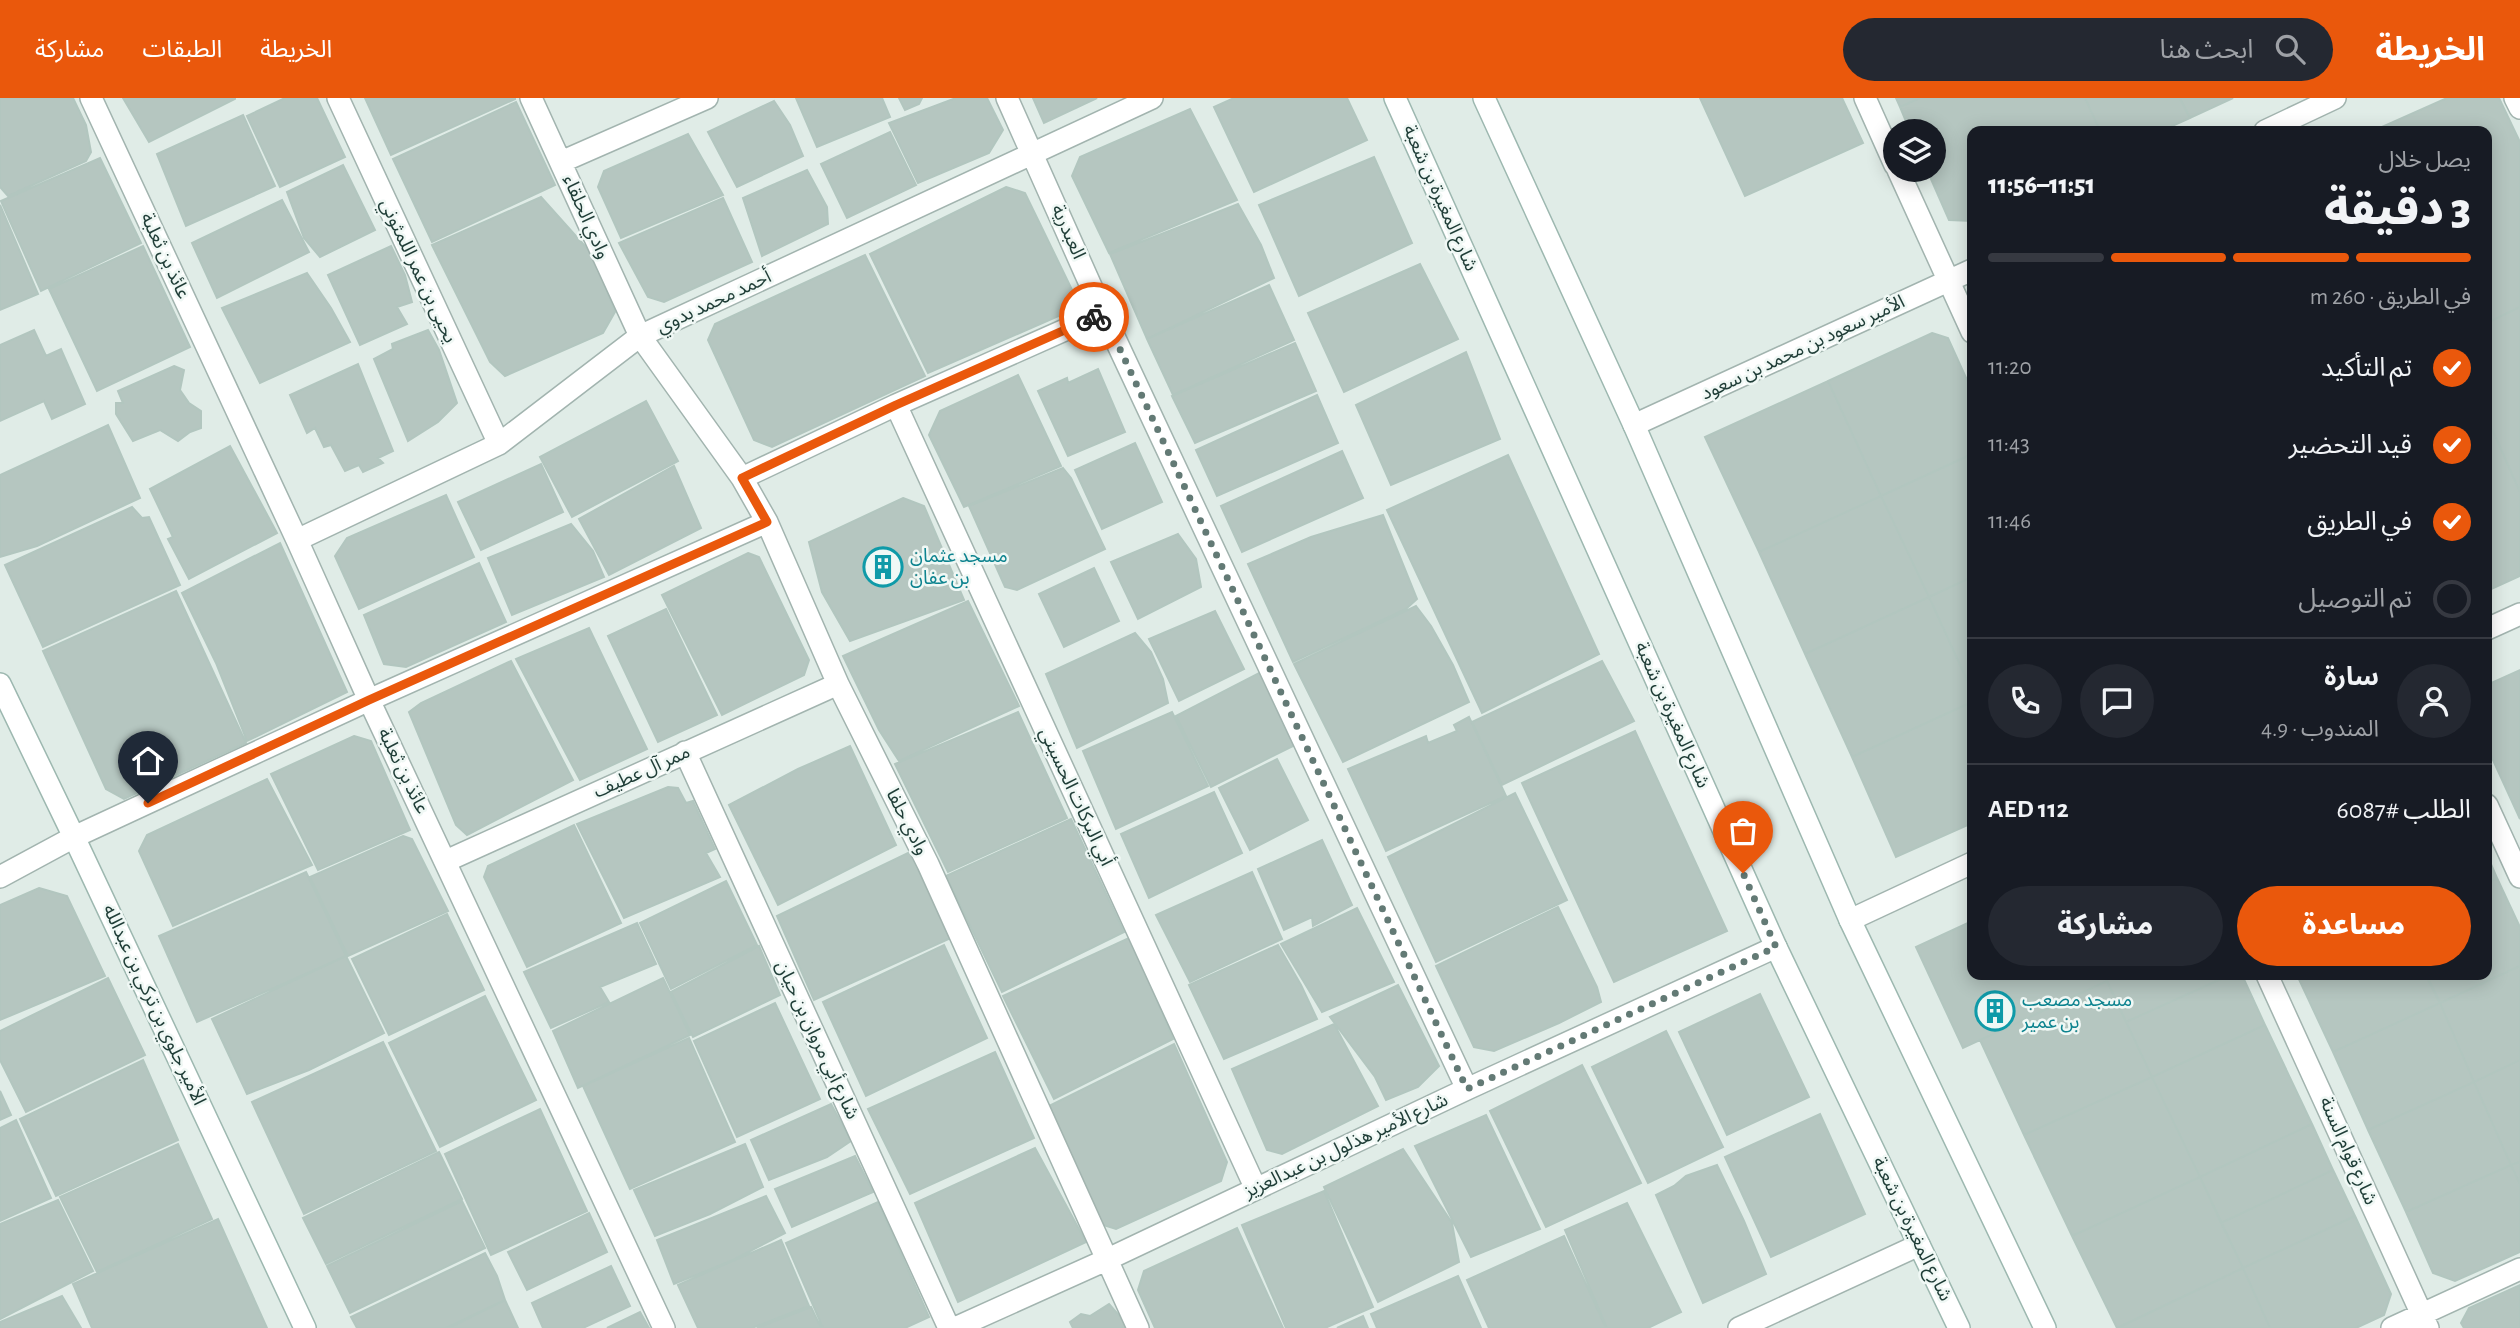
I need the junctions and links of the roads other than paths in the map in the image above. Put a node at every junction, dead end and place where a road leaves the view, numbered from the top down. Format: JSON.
{"nodes":[{"id":1,"x":91,"y":98,"type":"edge"},
{"id":2,"x":338,"y":98,"type":"edge"},
{"id":3,"x":531,"y":98,"type":"edge"},
{"id":4,"x":707,"y":98,"type":"edge"},
{"id":5,"x":1007,"y":98,"type":"edge"},
{"id":6,"x":1152,"y":98,"type":"edge"},
{"id":7,"x":1395,"y":98,"type":"edge"},
{"id":8,"x":1484,"y":98,"type":"edge"},
{"id":9,"x":1864,"y":98,"type":"edge"},
{"id":10,"x":2335,"y":98,"type":"edge"},
{"id":11,"x":2515,"y":98,"type":"edge"},
{"id":12,"x":2520,"y":108,"type":"edge"},
{"id":13,"x":2276,"y":126,"type":"edge"},
{"id":14,"x":1883,"y":139,"type":"edge"},
{"id":15,"x":1033,"y":153,"type":"junction"},
{"id":16,"x":561,"y":162,"type":"junction"},
{"id":17,"x":1904,"y":182,"type":"edge"},
{"id":18,"x":1967,"y":272,"type":"edge"},
{"id":19,"x":1949,"y":281,"type":"junction"},
{"id":20,"x":1103,"y":313,"type":"junction"},
{"id":21,"x":1967,"y":321,"type":"edge"},
{"id":22,"x":640,"y":336,"type":"junction"},
{"id":23,"x":896,"y":405,"type":"junction"},
{"id":24,"x":1634,"y":425,"type":"junction"},
{"id":25,"x":499,"y":444,"type":"junction"},
{"id":26,"x":742,"y":478,"type":"junction"},
{"id":27,"x":767,"y":522,"type":"junction"},
{"id":28,"x":297,"y":540,"type":"junction"},
{"id":29,"x":2520,"y":614,"type":"edge"},
{"id":30,"x":2492,"y":627,"type":"edge"},
{"id":31,"x":0,"y":684,"type":"edge"},
{"id":32,"x":838,"y":684,"type":"junction"},
{"id":33,"x":369,"y":700,"type":"junction"},
{"id":34,"x":685,"y":752,"type":"junction"},
{"id":35,"x":2492,"y":816,"type":"edge"},
{"id":36,"x":74,"y":837,"type":"junction"},
{"id":37,"x":446,"y":861,"type":"junction"},
{"id":38,"x":1967,"y":865,"type":"edge"},
{"id":39,"x":0,"y":877,"type":"edge"},
{"id":40,"x":2520,"y":877,"type":"edge"},
{"id":41,"x":1850,"y":920,"type":"junction"},
{"id":42,"x":1776,"y":947,"type":"junction"},
{"id":43,"x":2269,"y":980,"type":"edge"},
{"id":44,"x":1467,"y":1089,"type":"junction"},
{"id":45,"x":1256,"y":1189,"type":"junction"},
{"id":46,"x":1919,"y":1245,"type":"junction"},
{"id":47,"x":1106,"y":1261,"type":"junction"},
{"id":48,"x":2520,"y":1269,"type":"edge"},
{"id":49,"x":2425,"y":1321,"type":"edge"},
{"id":50,"x":305,"y":1328,"type":"edge"},
{"id":51,"x":664,"y":1328,"type":"edge"},
{"id":52,"x":949,"y":1328,"type":"edge"},
{"id":53,"x":955,"y":1328,"type":"edge"},
{"id":54,"x":1138,"y":1328,"type":"edge"},
{"id":55,"x":1739,"y":1328,"type":"edge"},
{"id":56,"x":1959,"y":1328,"type":"edge"},
{"id":57,"x":2045,"y":1328,"type":"edge"},
{"id":58,"x":2392,"y":1328,"type":"edge"}],
"edges":[{"from":1,"to":28,"type":"street","name":"عائذ بن ثعلبة"},
{"from":2,"to":25,"type":"street","name":"يحيى بن عمر اللمثوني"},
{"from":3,"to":16,"type":"street","name":"وادي الحلقاء"},
{"from":4,"to":16,"type":"street"},
{"from":5,"to":15,"type":"street","name":"العبدرية"},
{"from":6,"to":15,"type":"street","name":"أحمد محمد بدوي"},
{"from":7,"to":42,"type":"street","name":"شارع المغيرة بن شعبة"},
{"from":8,"to":24,"type":"street"},
{"from":9,"to":14,"type":"street"},
{"from":10,"to":13,"type":"street"},
{"from":11,"to":12,"type":"street"},
{"from":15,"to":20,"type":"street","name":"العبدرية"},
{"from":15,"to":22,"type":"street","name":"أحمد محمد بدوي"},
{"from":16,"to":22,"type":"street","name":"وادي الحلقاء"},
{"from":17,"to":19,"type":"street"},
{"from":18,"to":19,"type":"street","name":"الأمير سعود بن محمد بن سعود"},
{"from":19,"to":21,"type":"street"},
{"from":19,"to":24,"type":"street","name":"الأمير سعود بن محمد بن سعود"},
{"from":20,"to":23,"type":"street"},
{"from":20,"to":44,"type":"street","name":"العبدرية"},
{"from":22,"to":25,"type":"street","name":"أحمد محمد بدوي"},
{"from":22,"to":26,"type":"street","name":"وادي حلفا"},
{"from":23,"to":26,"type":"street"},
{"from":23,"to":45,"type":"street","name":"أبي البركات الحسيني"},
{"from":24,"to":41,"type":"street"},
{"from":25,"to":28,"type":"street","name":"أحمد محمد بدوي"},
{"from":26,"to":27,"type":"street","name":"وادي حلفا"},
{"from":27,"to":32,"type":"street","name":"وادي حلفا"},
{"from":27,"to":33,"type":"street"},
{"from":28,"to":33,"type":"street","name":"عائذ بن ثعلبة"},
{"from":29,"to":30,"type":"street"},
{"from":31,"to":36,"type":"street","name":"الأمير جلوي بن تركي بن عبدالله"},
{"from":32,"to":34,"type":"street","name":"ممر آل عطيف"},
{"from":32,"to":47,"type":"street","name":"وادي حلفا"},
{"from":33,"to":36,"type":"street"},
{"from":33,"to":37,"type":"street","name":"عائذ بن ثعلبة"},
{"from":34,"to":37,"type":"street","name":"ممر آل عطيف"},
{"from":34,"to":52,"type":"street","name":"شارع أبي مروان بن حيان"},
{"from":35,"to":40,"type":"street"},
{"from":36,"to":39,"type":"street"},
{"from":36,"to":50,"type":"street","name":"الأمير جلوي بن تركي بن عبدالله"},
{"from":37,"to":51,"type":"street","name":"عائذ بن ثعلبة"},
{"from":38,"to":41,"type":"street"},
{"from":41,"to":57,"type":"street"},
{"from":42,"to":44,"type":"street","name":"شارع الأمير هذلول بن عبدالعزيز"},
{"from":42,"to":46,"type":"street","name":"شارع المغيرة بن شعبة"},
{"from":43,"to":49,"type":"street","name":"شارع قوام السنة"},
{"from":44,"to":45,"type":"street","name":"شارع الأمير هذلول بن عبدالعزيز"},
{"from":45,"to":47,"type":"street","name":"شارع الأمير هذلول بن عبدالعزيز"},
{"from":46,"to":55,"type":"street"},
{"from":46,"to":56,"type":"street","name":"شارع المغيرة بن شعبة"},
{"from":47,"to":53,"type":"street","name":"شارع الأمير هذلول بن عبدالعزيز"},
{"from":47,"to":54,"type":"street","name":"وادي حلفا"},
{"from":48,"to":49,"type":"street"},
{"from":49,"to":58,"type":"street"}]}
